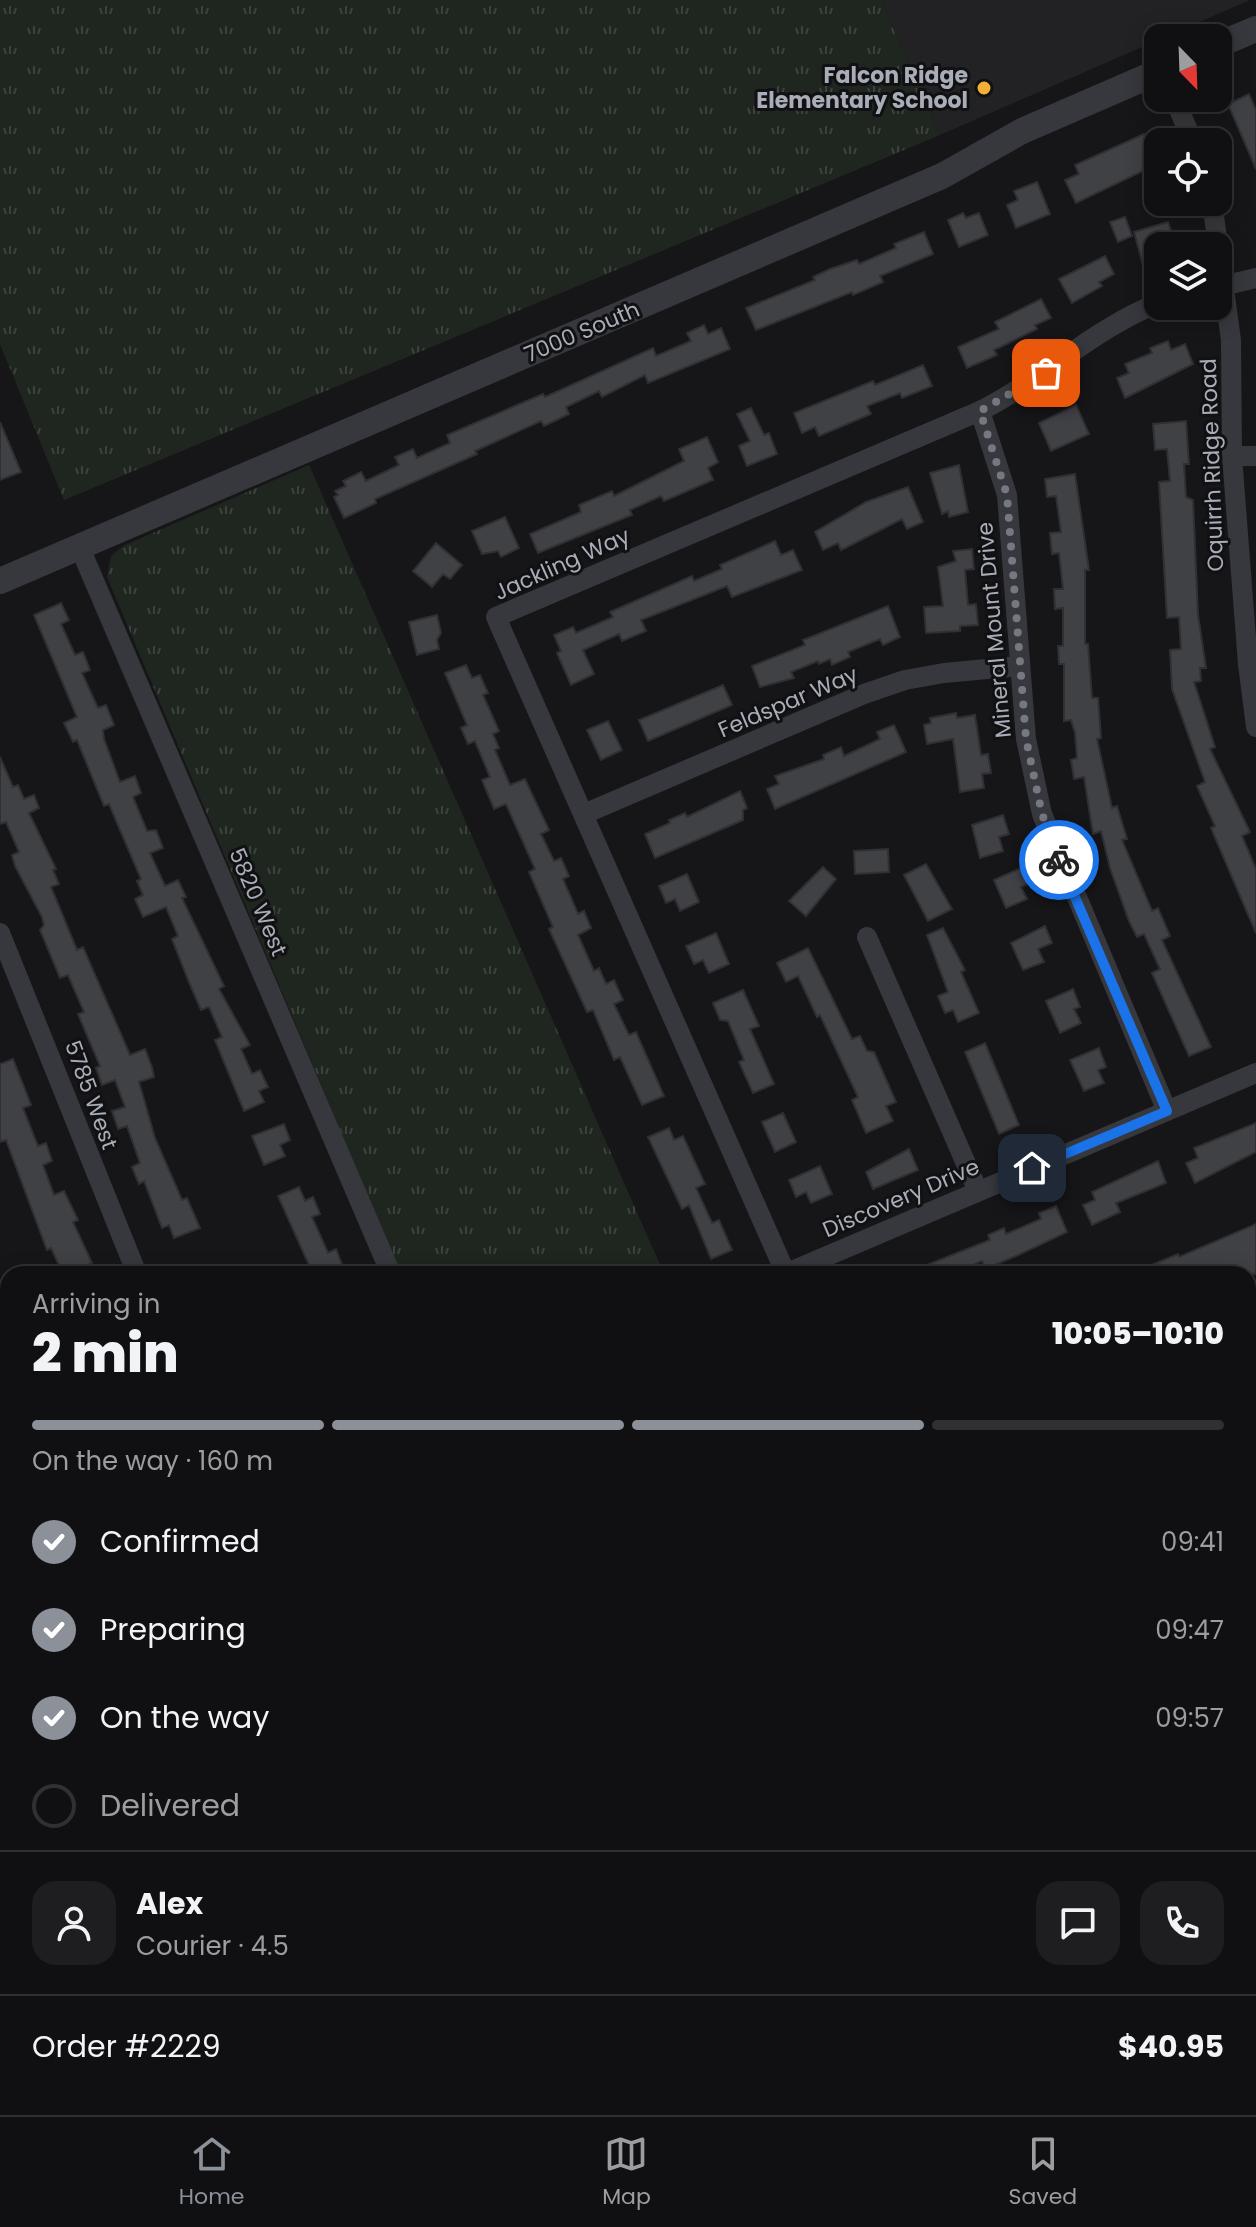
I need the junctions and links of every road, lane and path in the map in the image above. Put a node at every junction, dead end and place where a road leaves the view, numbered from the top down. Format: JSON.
{"nodes":[{"id":1,"x":1256,"y":29,"type":"edge"},
{"id":2,"x":1232,"y":39,"type":"edge"},
{"id":3,"x":1144,"y":78,"type":"edge"},
{"id":4,"x":1256,"y":278,"type":"edge"},
{"id":5,"x":1232,"y":283,"type":"edge"},
{"id":6,"x":1144,"y":310,"type":"edge"},
{"id":7,"x":1227,"y":320,"type":"edge"},
{"id":8,"x":980,"y":411,"type":"junction"},
{"id":9,"x":1232,"y":456,"type":"junction"},
{"id":10,"x":1256,"y":456,"type":"edge"},
{"id":11,"x":80,"y":548,"type":"junction"},
{"id":12,"x":0,"y":581,"type":"edge"},
{"id":13,"x":1252,"y":664,"type":"edge"},
{"id":14,"x":1019,"y":666,"type":"junction"},
{"id":15,"x":1256,"y":727,"type":"edge"},
{"id":16,"x":584,"y":814,"type":"junction"},
{"id":17,"x":0,"y":933,"type":"edge"},
{"id":18,"x":867,"y":937,"type":"dead end"},
{"id":19,"x":1256,"y":1073,"type":"edge"},
{"id":20,"x":1167,"y":1111,"type":"junction"},
{"id":21,"x":978,"y":1191,"type":"junction"},
{"id":22,"x":134,"y":1266,"type":"edge"},
{"id":23,"x":388,"y":1266,"type":"edge"},
{"id":24,"x":782,"y":1266,"type":"edge"},
{"id":25,"x":805,"y":1266,"type":"edge"}],
"edges":[{"from":1,"to":2,"type":"street"},
{"from":3,"to":11,"type":"street","name":"7000 South"},
{"from":4,"to":5,"type":"street"},
{"from":6,"to":8,"type":"street","name":"Jackling Way"},
{"from":7,"to":9,"type":"street","name":"Oquirrh Ridge Road"},
{"from":8,"to":14,"type":"street","name":"Mineral Mount Drive"},
{"from":8,"to":16,"type":"street","name":"Jackling Way"},
{"from":9,"to":10,"type":"street"},
{"from":9,"to":13,"type":"street","name":"Oquirrh Ridge Road"},
{"from":11,"to":12,"type":"street","name":"7000 South"},
{"from":11,"to":23,"type":"street","name":"5820 West"},
{"from":13,"to":15,"type":"street","name":"Oquirrh Ridge Road"},
{"from":14,"to":16,"type":"street","name":"Feldspar Way"},
{"from":14,"to":20,"type":"street","name":"Mineral Mount Drive"},
{"from":16,"to":24,"type":"street","name":"Jackling Way"},
{"from":17,"to":22,"type":"street","name":"5785 West"},
{"from":18,"to":21,"type":"street"},
{"from":19,"to":20,"type":"street","name":"Discovery Drive"},
{"from":20,"to":21,"type":"street","name":"Discovery Drive"},
{"from":21,"to":25,"type":"street","name":"Discovery Drive"}]}
